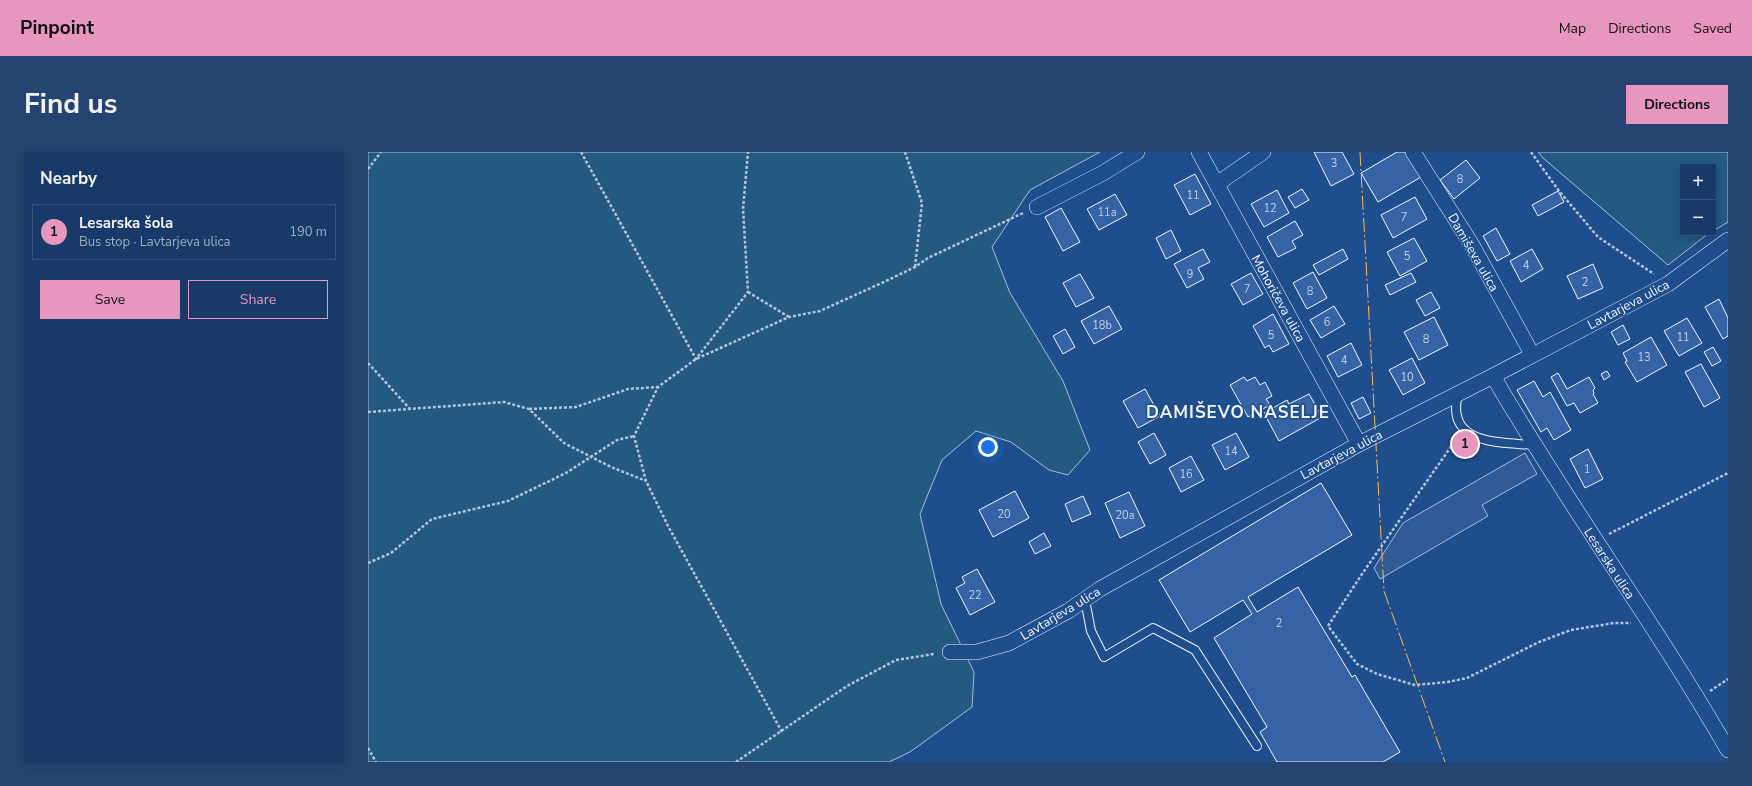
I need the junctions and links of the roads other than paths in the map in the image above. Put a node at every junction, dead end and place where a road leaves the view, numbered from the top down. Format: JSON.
{"nodes":[{"id":1,"x":1137,"y":152,"type":"edge"},
{"id":2,"x":1199,"y":152,"type":"edge"},
{"id":3,"x":1263,"y":152,"type":"edge"},
{"id":4,"x":1413,"y":152,"type":"edge"},
{"id":5,"x":1217,"y":184,"type":"junction"},
{"id":6,"x":1037,"y":207,"type":"road end"},
{"id":7,"x":1728,"y":240,"type":"edge"},
{"id":8,"x":1532,"y":354,"type":"junction"},
{"id":9,"x":1492,"y":376,"type":"junction"},
{"id":10,"x":1458,"y":394,"type":"junction"},
{"id":11,"x":1359,"y":444,"type":"junction"},
{"id":12,"x":1533,"y":445,"type":"junction"},
{"id":13,"x":1084,"y":600,"type":"junction"},
{"id":14,"x":950,"y":652,"type":"road end"},
{"id":15,"x":1256,"y":746,"type":"dead end"},
{"id":16,"x":1728,"y":750,"type":"edge"}],
"edges":[{"from":1,"to":6,"type":"street"},
{"from":2,"to":5,"type":"street","name":"Mohoričeva ulica"},
{"from":3,"to":5,"type":"street"},
{"from":4,"to":8,"type":"street","name":"Damiševa ulica"},
{"from":5,"to":11,"type":"street","name":"Mohoričeva ulica"},
{"from":7,"to":8,"type":"street","name":"Lavtarjeva ulica"},
{"from":8,"to":9,"type":"street","name":"Lavtarjeva ulica"},
{"from":9,"to":10,"type":"street","name":"Lavtarjeva ulica"},
{"from":9,"to":12,"type":"street","name":"Lesarska ulica"},
{"from":10,"to":11,"type":"street","name":"Lavtarjeva ulica"},
{"from":10,"to":12,"type":"lane"},
{"from":11,"to":13,"type":"street","name":"Lavtarjeva ulica"},
{"from":12,"to":16,"type":"street","name":"Lesarska ulica"},
{"from":13,"to":14,"type":"street","name":"Lavtarjeva ulica"},
{"from":13,"to":15,"type":"lane"}]}
